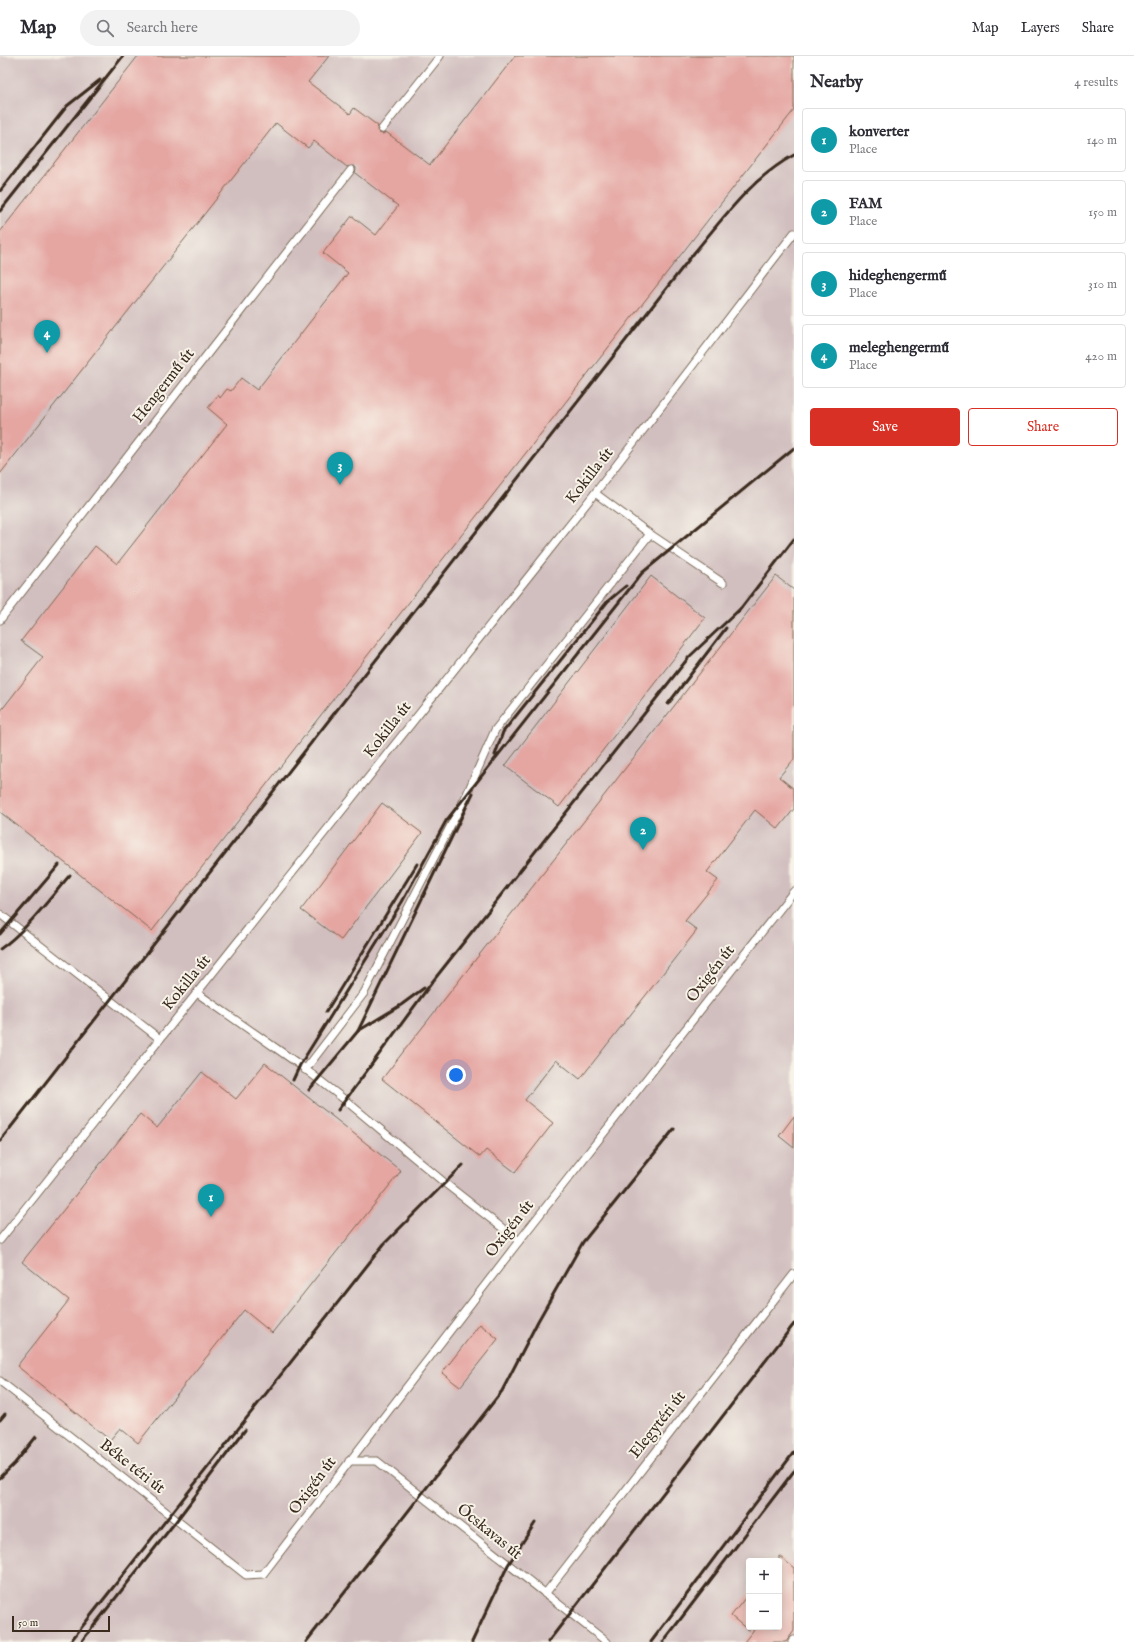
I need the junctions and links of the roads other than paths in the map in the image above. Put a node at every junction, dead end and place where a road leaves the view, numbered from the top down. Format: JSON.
{"nodes":[{"id":1,"x":440,"y":56,"type":"edge"},
{"id":2,"x":382,"y":130,"type":"dead end"},
{"id":3,"x":351,"y":170,"type":"dead end"},
{"id":4,"x":794,"y":233,"type":"edge"},
{"id":5,"x":595,"y":492,"type":"junction"},
{"id":6,"x":650,"y":534,"type":"junction"},
{"id":7,"x":723,"y":583,"type":"dead end"},
{"id":8,"x":0,"y":620,"type":"edge"},
{"id":9,"x":794,"y":891,"type":"edge"},
{"id":10,"x":0,"y":914,"type":"edge"},
{"id":11,"x":197,"y":993,"type":"junction"},
{"id":12,"x":160,"y":1039,"type":"junction"},
{"id":13,"x":305,"y":1070,"type":"junction"},
{"id":14,"x":0,"y":1240,"type":"edge"},
{"id":15,"x":519,"y":1241,"type":"junction"},
{"id":16,"x":794,"y":1274,"type":"edge"},
{"id":17,"x":0,"y":1381,"type":"edge"},
{"id":18,"x":349,"y":1461,"type":"junction"},
{"id":19,"x":246,"y":1575,"type":"joint"},
{"id":20,"x":545,"y":1594,"type":"junction"},
{"id":21,"x":607,"y":1642,"type":"edge"}],
"edges":[{"from":1,"to":2,"type":"lane"},
{"from":3,"to":8,"type":"lane","name":"Hengermű út"},
{"from":4,"to":5,"type":"lane","name":"Kokilla út"},
{"from":5,"to":6,"type":"lane"},
{"from":5,"to":11,"type":"lane","name":"Kokilla út"},
{"from":6,"to":7,"type":"lane"},
{"from":6,"to":13,"type":"lane"},
{"from":9,"to":15,"type":"lane","name":"Oxigén út"},
{"from":10,"to":12,"type":"lane"},
{"from":11,"to":12,"type":"lane","name":"Kokilla út"},
{"from":11,"to":13,"type":"lane"},
{"from":12,"to":14,"type":"lane","name":"Kokilla út"},
{"from":13,"to":15,"type":"lane"},
{"from":15,"to":18,"type":"lane","name":"Oxigén út"},
{"from":16,"to":20,"type":"lane","name":"Elegytéri út"},
{"from":17,"to":19,"type":"lane","name":"Béke téri út"},
{"from":18,"to":19,"type":"lane","name":"Oxigén út"},
{"from":18,"to":20,"type":"lane","name":"Ócskavas út"},
{"from":20,"to":21,"type":"lane","name":"Ócskavas út"}]}
